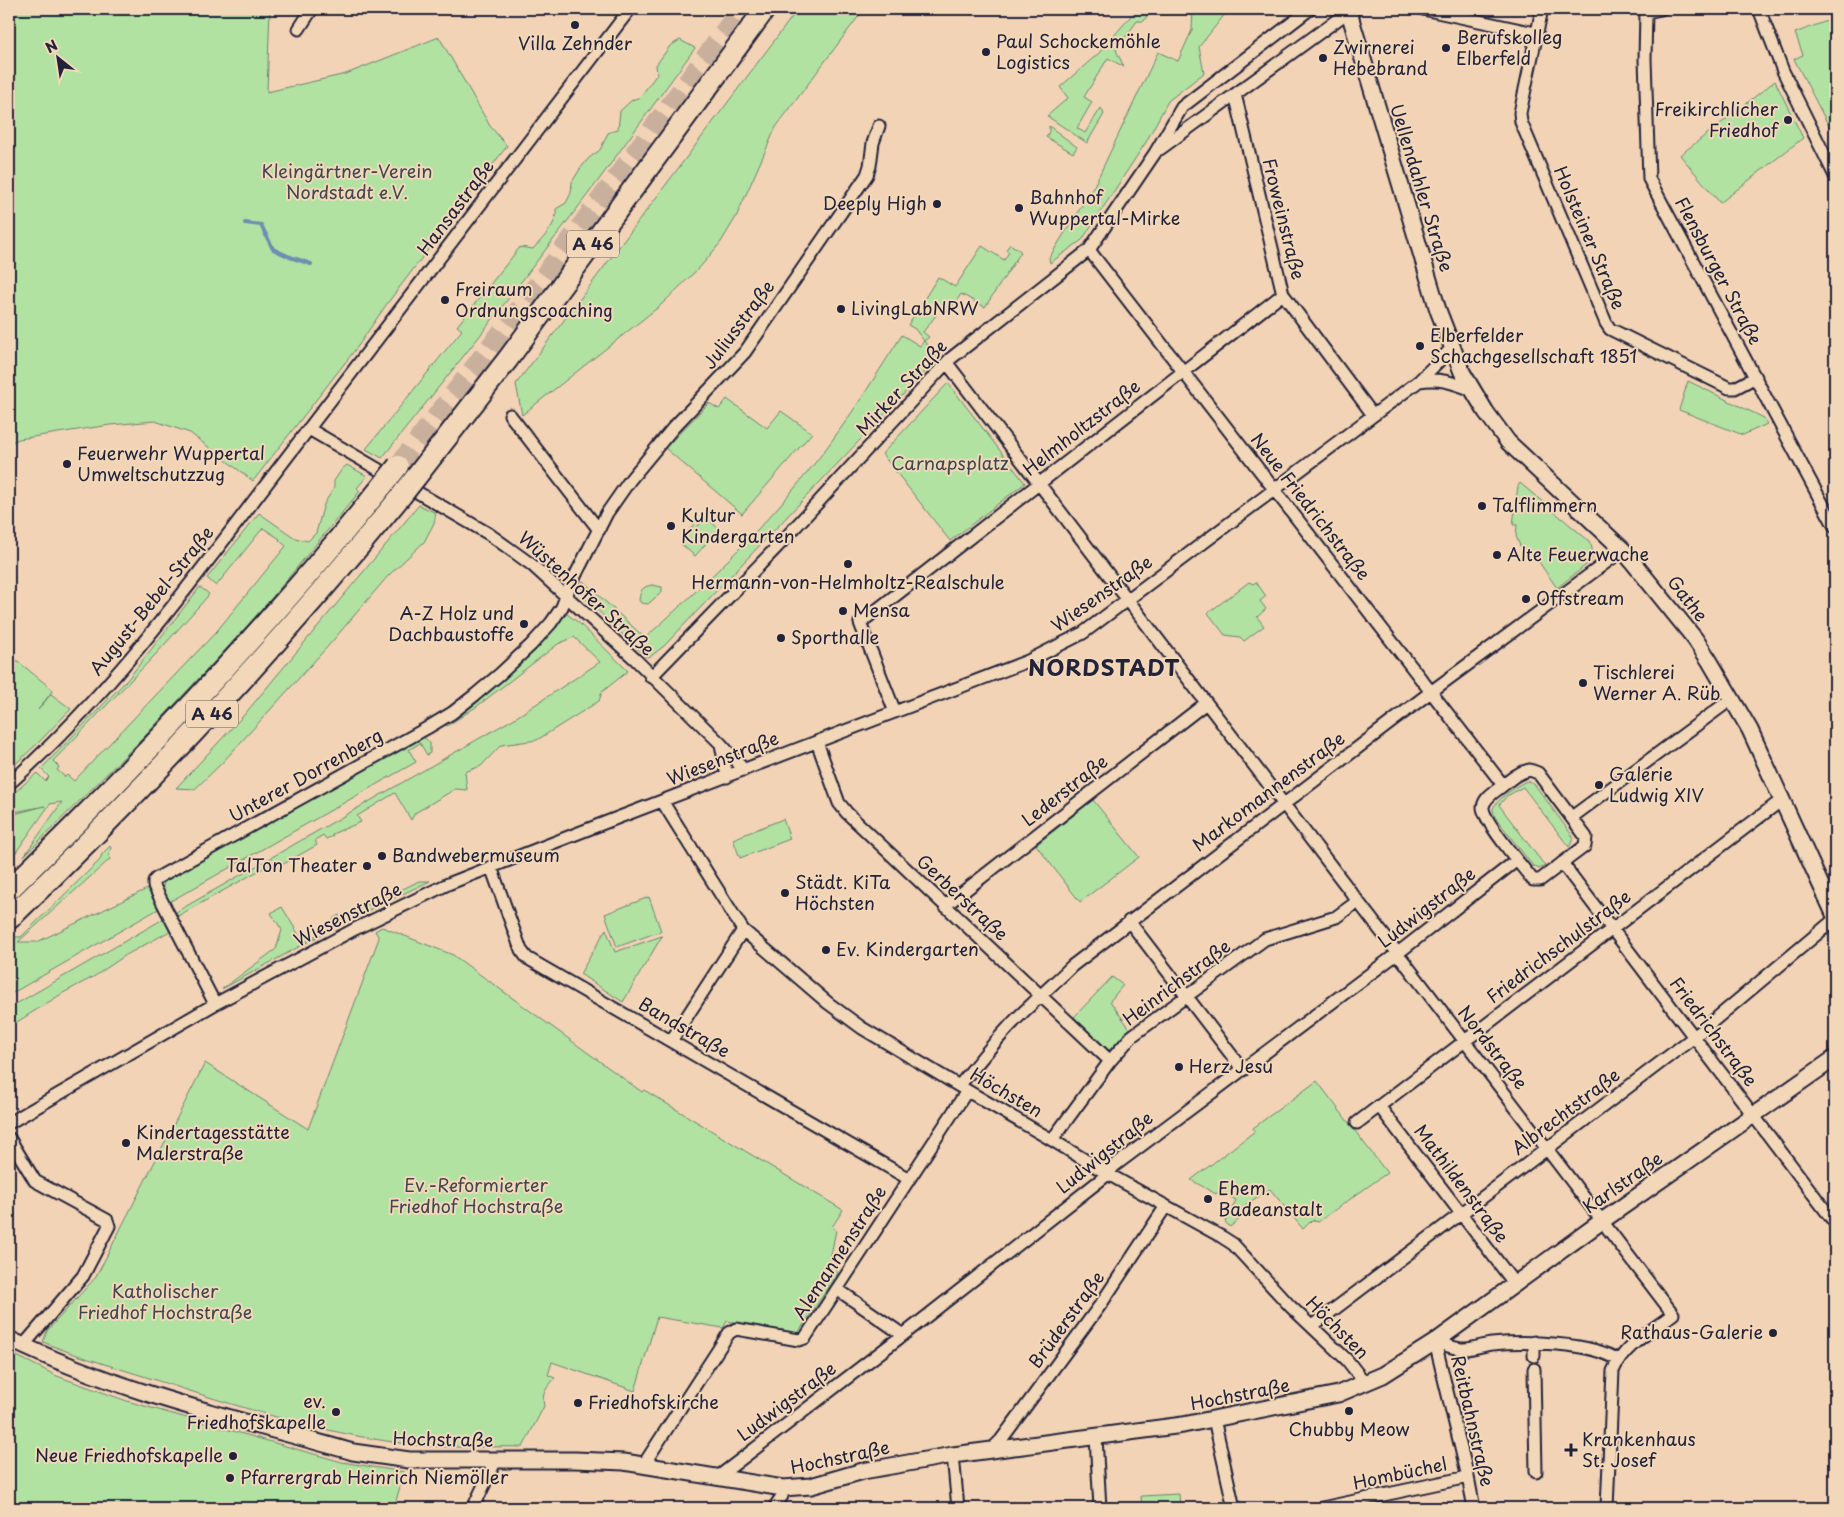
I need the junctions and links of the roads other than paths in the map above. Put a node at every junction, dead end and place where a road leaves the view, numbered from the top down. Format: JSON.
{"nodes":[{"id":1,"x":312,"y":9,"type":"edge"},
{"id":2,"x":630,"y":9,"type":"edge"},
{"id":3,"x":765,"y":9,"type":"edge"},
{"id":4,"x":1310,"y":9,"type":"edge"},
{"id":5,"x":1349,"y":9,"type":"edge"},
{"id":6,"x":1423,"y":9,"type":"edge"},
{"id":7,"x":1542,"y":9,"type":"edge"},
{"id":8,"x":1660,"y":9,"type":"edge"},
{"id":9,"x":1759,"y":9,"type":"edge"},
{"id":10,"x":300,"y":29,"type":"dead end"},
{"id":11,"x":1535,"y":33,"type":"junction"},
{"id":12,"x":1235,"y":94,"type":"junction"},
{"id":13,"x":879,"y":126,"type":"dead end"},
{"id":14,"x":1155,"y":153,"type":"junction"},
{"id":15,"x":1835,"y":176,"type":"edge"},
{"id":16,"x":1090,"y":250,"type":"junction"},
{"id":17,"x":1283,"y":294,"type":"junction"},
{"id":18,"x":1452,"y":348,"type":"junction"},
{"id":19,"x":947,"y":363,"type":"junction"},
{"id":20,"x":1183,"y":371,"type":"junction"},
{"id":21,"x":1756,"y":377,"type":"junction"},
{"id":22,"x":1419,"y":381,"type":"junction"},
{"id":23,"x":1472,"y":390,"type":"junction"},
{"id":24,"x":1373,"y":415,"type":"junction"},
{"id":25,"x":510,"y":416,"type":"dead end"},
{"id":26,"x":309,"y":428,"type":"junction"},
{"id":27,"x":398,"y":466,"type":"tunnel mouth"},
{"id":28,"x":1039,"y":484,"type":"junction"},
{"id":29,"x":1274,"y":489,"type":"junction"},
{"id":30,"x":1835,"y":528,"type":"edge"},
{"id":31,"x":598,"y":530,"type":"junction"},
{"id":32,"x":1623,"y":550,"type":"junction"},
{"id":33,"x":565,"y":596,"type":"junction"},
{"id":34,"x":1127,"y":600,"type":"junction"},
{"id":35,"x":652,"y":677,"type":"junction"},
{"id":36,"x":1432,"y":692,"type":"junction"},
{"id":37,"x":1733,"y":698,"type":"junction"},
{"id":38,"x":1206,"y":703,"type":"junction"},
{"id":39,"x":895,"y":712,"type":"junction"},
{"id":40,"x":817,"y":742,"type":"junction"},
{"id":41,"x":721,"y":744,"type":"junction"},
{"id":42,"x":744,"y":770,"type":"junction"},
{"id":43,"x":727,"y":776,"type":"junction"},
{"id":44,"x":9,"y":784,"type":"edge"},
{"id":45,"x":1503,"y":785,"type":"junction"},
{"id":46,"x":1783,"y":799,"type":"junction"},
{"id":47,"x":662,"y":801,"type":"junction"},
{"id":48,"x":1283,"y":804,"type":"junction"},
{"id":49,"x":1572,"y":817,"type":"junction"},
{"id":50,"x":1517,"y":860,"type":"junction"},
{"id":51,"x":1562,"y":863,"type":"junction"},
{"id":52,"x":491,"y":867,"type":"junction"},
{"id":53,"x":9,"y":890,"type":"edge"},
{"id":54,"x":1358,"y":901,"type":"junction"},
{"id":55,"x":945,"y":906,"type":"junction"},
{"id":56,"x":1835,"y":917,"type":"edge"},
{"id":57,"x":9,"y":919,"type":"edge"},
{"id":58,"x":1129,"y":921,"type":"junction"},
{"id":59,"x":1612,"y":929,"type":"junction"},
{"id":60,"x":743,"y":930,"type":"junction"},
{"id":61,"x":1398,"y":953,"type":"junction"},
{"id":62,"x":1040,"y":996,"type":"junction"},
{"id":63,"x":1186,"y":997,"type":"junction"},
{"id":64,"x":215,"y":1004,"type":"junction"},
{"id":65,"x":1694,"y":1036,"type":"junction"},
{"id":66,"x":672,"y":1041,"type":"junction"},
{"id":67,"x":1465,"y":1041,"type":"junction"},
{"id":68,"x":1835,"y":1058,"type":"edge"},
{"id":69,"x":1110,"y":1062,"type":"junction"},
{"id":70,"x":1243,"y":1070,"type":"junction"},
{"id":71,"x":963,"y":1089,"type":"junction"},
{"id":72,"x":1379,"y":1106,"type":"junction"},
{"id":73,"x":1754,"y":1116,"type":"junction"},
{"id":74,"x":1357,"y":1122,"type":"dead end"},
{"id":75,"x":9,"y":1123,"type":"edge"},
{"id":76,"x":9,"y":1138,"type":"edge"},
{"id":77,"x":1052,"y":1140,"type":"junction"},
{"id":78,"x":1548,"y":1148,"type":"junction"},
{"id":79,"x":1108,"y":1174,"type":"junction"},
{"id":80,"x":909,"y":1178,"type":"junction"},
{"id":81,"x":1166,"y":1206,"type":"junction"},
{"id":82,"x":1461,"y":1213,"type":"junction"},
{"id":83,"x":1602,"y":1220,"type":"junction"},
{"id":84,"x":1835,"y":1223,"type":"edge"},
{"id":85,"x":1514,"y":1283,"type":"junction"},
{"id":86,"x":837,"y":1289,"type":"junction"},
{"id":87,"x":1312,"y":1326,"type":"junction"},
{"id":88,"x":903,"y":1335,"type":"junction"},
{"id":89,"x":9,"y":1338,"type":"edge"},
{"id":90,"x":1435,"y":1342,"type":"junction"},
{"id":91,"x":1534,"y":1342,"type":"junction"},
{"id":92,"x":23,"y":1346,"type":"junction"},
{"id":93,"x":1534,"y":1356,"type":"dead end"},
{"id":94,"x":1618,"y":1360,"type":"junction"},
{"id":95,"x":1534,"y":1369,"type":"dead end"},
{"id":96,"x":1365,"y":1383,"type":"junction"},
{"id":97,"x":1214,"y":1419,"type":"junction"},
{"id":98,"x":1096,"y":1437,"type":"junction"},
{"id":99,"x":991,"y":1450,"type":"junction"},
{"id":100,"x":953,"y":1455,"type":"junction"},
{"id":101,"x":496,"y":1460,"type":"junction"},
{"id":102,"x":644,"y":1464,"type":"junction"},
{"id":103,"x":1536,"y":1472,"type":"dead end"},
{"id":104,"x":718,"y":1477,"type":"junction"},
{"id":105,"x":1468,"y":1477,"type":"junction"},
{"id":106,"x":783,"y":1488,"type":"junction"},
{"id":107,"x":1343,"y":1506,"type":"edge"},
{"id":108,"x":474,"y":1508,"type":"edge"},
{"id":109,"x":774,"y":1508,"type":"edge"},
{"id":110,"x":958,"y":1508,"type":"edge"},
{"id":111,"x":1100,"y":1508,"type":"edge"},
{"id":112,"x":1234,"y":1508,"type":"edge"},
{"id":113,"x":1322,"y":1508,"type":"edge"},
{"id":114,"x":1474,"y":1508,"type":"edge"},
{"id":115,"x":1606,"y":1508,"type":"edge"}],
"edges":[{"from":1,"to":10,"type":"street"},
{"from":2,"to":26,"type":"street","name":"Hansastraße"},
{"from":3,"to":57,"type":"highway","number":"A 46","bridge":true},
{"from":4,"to":14,"type":"street","name":"Mirker Straße"},
{"from":5,"to":12,"type":"street"},
{"from":5,"to":18,"type":"main road","name":"Uellendahler Straße"},
{"from":6,"to":11,"type":"street"},
{"from":7,"to":11,"type":"street"},
{"from":8,"to":21,"type":"street","name":"Flensburger Straße"},
{"from":9,"to":15,"type":"street"},
{"from":11,"to":21,"type":"street","name":"Holsteiner Straße"},
{"from":12,"to":14,"type":"street"},
{"from":12,"to":17,"type":"street","name":"Froweinstraße"},
{"from":13,"to":31,"type":"street","name":"Juliusstraße"},
{"from":14,"to":16,"type":"street","name":"Mirker Straße"},
{"from":16,"to":19,"type":"street","name":"Mirker Straße"},
{"from":16,"to":20,"type":"street","name":"Neue Friedrichstraße"},
{"from":17,"to":20,"type":"street","name":"Helmholtzstraße"},
{"from":17,"to":24,"type":"street","name":"Froweinstraße"},
{"from":18,"to":22,"type":"street","name":"Wiesenstraße"},
{"from":18,"to":23,"type":"main road","name":"Gathe"},
{"from":19,"to":28,"type":"street","name":"Nordstraße"},
{"from":19,"to":35,"type":"street","name":"Mirker Straße"},
{"from":20,"to":28,"type":"street","name":"Helmholtzstraße"},
{"from":20,"to":29,"type":"street","name":"Neue Friedrichstraße"},
{"from":21,"to":30,"type":"street","name":"Flensburger Straße"},
{"from":22,"to":23,"type":"street"},
{"from":22,"to":24,"type":"street","name":"Wiesenstraße"},
{"from":23,"to":32,"type":"main road","name":"Gathe"},
{"from":24,"to":29,"type":"street","name":"Wiesenstraße"},
{"from":25,"to":31,"type":"street"},
{"from":26,"to":33,"type":"street","name":"Wüstenhofer Straße"},
{"from":26,"to":44,"type":"street","name":"August-Bebel-Straße"},
{"from":27,"to":53,"type":"highway","number":"A 46","bridge":true},
{"from":28,"to":34,"type":"street","name":"Nordstraße"},
{"from":28,"to":39,"type":"street","name":"Helmholtzstraße"},
{"from":29,"to":34,"type":"street","name":"Wiesenstraße"},
{"from":29,"to":36,"type":"street","name":"Neue Friedrichstraße"},
{"from":31,"to":33,"type":"street","name":"Juliusstraße"},
{"from":32,"to":36,"type":"street","name":"Markomannenstraße"},
{"from":32,"to":37,"type":"main road","name":"Gathe"},
{"from":33,"to":35,"type":"street","name":"Wüstenhofer Straße"},
{"from":33,"to":64,"type":"street","name":"Unterer Dorrenberg"},
{"from":34,"to":38,"type":"street","name":"Nordstraße"},
{"from":34,"to":39,"type":"street","name":"Wiesenstraße"},
{"from":35,"to":41,"type":"street","name":"Wüstenhofer Straße"},
{"from":36,"to":45,"type":"street","name":"Neue Friedrichstraße"},
{"from":36,"to":48,"type":"street","name":"Markomannenstraße"},
{"from":37,"to":46,"type":"main road","name":"Gathe"},
{"from":37,"to":49,"type":"street"},
{"from":38,"to":48,"type":"street","name":"Nordstraße"},
{"from":38,"to":55,"type":"street","name":"Lederstraße"},
{"from":39,"to":40,"type":"street","name":"Wiesenstraße"},
{"from":40,"to":42,"type":"street","name":"Wiesenstraße"},
{"from":40,"to":55,"type":"street","name":"Gerberstraße"},
{"from":41,"to":42,"type":"street","name":"Wüstenhofer Straße"},
{"from":41,"to":43,"type":"street"},
{"from":42,"to":43,"type":"street","name":"Wiesenstraße"},
{"from":43,"to":47,"type":"street","name":"Wiesenstraße"},
{"from":45,"to":49,"type":"street"},
{"from":45,"to":50,"type":"street"},
{"from":46,"to":56,"type":"main road","name":"Gathe"},
{"from":46,"to":59,"type":"street","name":"Friedrichschulstraße"},
{"from":47,"to":52,"type":"street","name":"Wiesenstraße"},
{"from":47,"to":60,"type":"street","name":"Höchsten"},
{"from":48,"to":54,"type":"street","name":"Nordstraße"},
{"from":48,"to":58,"type":"street","name":"Markomannenstraße"},
{"from":49,"to":51,"type":"street"},
{"from":50,"to":51,"type":"street"},
{"from":50,"to":61,"type":"street","name":"Ludwigstraße"},
{"from":51,"to":59,"type":"street","name":"Friedrichstraße"},
{"from":52,"to":64,"type":"street","name":"Wiesenstraße"},
{"from":52,"to":66,"type":"street","name":"Bandstraße"},
{"from":54,"to":61,"type":"street","name":"Nordstraße"},
{"from":54,"to":63,"type":"street","name":"Heinrichstraße"},
{"from":55,"to":62,"type":"street","name":"Gerberstraße"},
{"from":56,"to":65,"type":"street","name":"Albrechtstraße"},
{"from":58,"to":62,"type":"street","name":"Markomannenstraße"},
{"from":58,"to":63,"type":"street"},
{"from":59,"to":65,"type":"street","name":"Friedrichstraße"},
{"from":59,"to":67,"type":"street","name":"Friedrichschulstraße"},
{"from":60,"to":66,"type":"street"},
{"from":60,"to":71,"type":"street","name":"Höchsten"},
{"from":61,"to":67,"type":"street","name":"Nordstraße"},
{"from":61,"to":70,"type":"street","name":"Ludwigstraße"},
{"from":62,"to":69,"type":"street","name":"Gerberstraße"},
{"from":62,"to":71,"type":"street","name":"Markomannenstraße"},
{"from":63,"to":69,"type":"street","name":"Heinrichstraße"},
{"from":63,"to":70,"type":"street"},
{"from":64,"to":75,"type":"street","name":"Wiesenstraße"},
{"from":65,"to":73,"type":"street","name":"Friedrichstraße"},
{"from":65,"to":78,"type":"street","name":"Albrechtstraße"},
{"from":66,"to":80,"type":"street","name":"Bandstraße"},
{"from":67,"to":72,"type":"street","name":"Friedrichschulstraße"},
{"from":67,"to":78,"type":"street","name":"Nordstraße"},
{"from":68,"to":73,"type":"main road","name":"Karlstraße"},
{"from":69,"to":77,"type":"street","name":"Heinrichstraße"},
{"from":70,"to":79,"type":"street","name":"Ludwigstraße"},
{"from":71,"to":77,"type":"street","name":"Höchsten"},
{"from":71,"to":80,"type":"street","name":"Alemannenstraße"},
{"from":72,"to":74,"type":"street","name":"Friedrichschulstraße"},
{"from":72,"to":82,"type":"street","name":"Mathildenstraße"},
{"from":73,"to":83,"type":"main road","name":"Karlstraße"},
{"from":73,"to":84,"type":"street","name":"Friedrichstraße"},
{"from":76,"to":92,"type":"street"},
{"from":77,"to":79,"type":"street","name":"Höchsten"},
{"from":78,"to":82,"type":"street","name":"Albrechtstraße"},
{"from":78,"to":83,"type":"street","name":"Nordstraße"},
{"from":79,"to":81,"type":"street","name":"Höchsten"},
{"from":79,"to":88,"type":"street","name":"Ludwigstraße"},
{"from":80,"to":86,"type":"street","name":"Alemannenstraße"},
{"from":81,"to":87,"type":"street","name":"Höchsten"},
{"from":81,"to":99,"type":"street","name":"Brüderstraße"},
{"from":82,"to":85,"type":"street","name":"Mathildenstraße"},
{"from":82,"to":87,"type":"street","name":"Albrechtstraße"},
{"from":83,"to":85,"type":"main road","name":"Karlstraße"},
{"from":83,"to":94,"type":"street","name":"Nordstraße"},
{"from":85,"to":90,"type":"main road","name":"Karlstraße"},
{"from":86,"to":88,"type":"street"},
{"from":86,"to":102,"type":"street","name":"Alemannenstraße"},
{"from":87,"to":96,"type":"street","name":"Höchsten"},
{"from":88,"to":104,"type":"street","name":"Ludwigstraße"},
{"from":89,"to":92,"type":"main road","name":"Hochstraße"},
{"from":90,"to":91,"type":"street"},
{"from":90,"to":96,"type":"main road","name":"Hochstraße"},
{"from":90,"to":105,"type":"street","name":"Reitbahnstraße"},
{"from":91,"to":93,"type":"street"},
{"from":91,"to":94,"type":"street"},
{"from":92,"to":101,"type":"main road","name":"Hochstraße"},
{"from":94,"to":115,"type":"street"},
{"from":95,"to":103,"type":"street"},
{"from":96,"to":97,"type":"main road","name":"Hochstraße"},
{"from":97,"to":98,"type":"main road","name":"Hochstraße"},
{"from":97,"to":112,"type":"street"},
{"from":98,"to":99,"type":"main road","name":"Hochstraße"},
{"from":98,"to":111,"type":"street"},
{"from":99,"to":100,"type":"main road","name":"Hochstraße"},
{"from":100,"to":106,"type":"main road","name":"Hochstraße"},
{"from":100,"to":110,"type":"street"},
{"from":101,"to":102,"type":"main road","name":"Hochstraße"},
{"from":101,"to":108,"type":"street"},
{"from":102,"to":104,"type":"main road","name":"Hochstraße"},
{"from":104,"to":106,"type":"main road","name":"Hochstraße"},
{"from":105,"to":107,"type":"street","name":"Hombüchel"},
{"from":105,"to":114,"type":"street","name":"Reitbahnstraße"},
{"from":106,"to":109,"type":"street"},
{"from":107,"to":113,"type":"street","name":"Hombüchel"}]}
